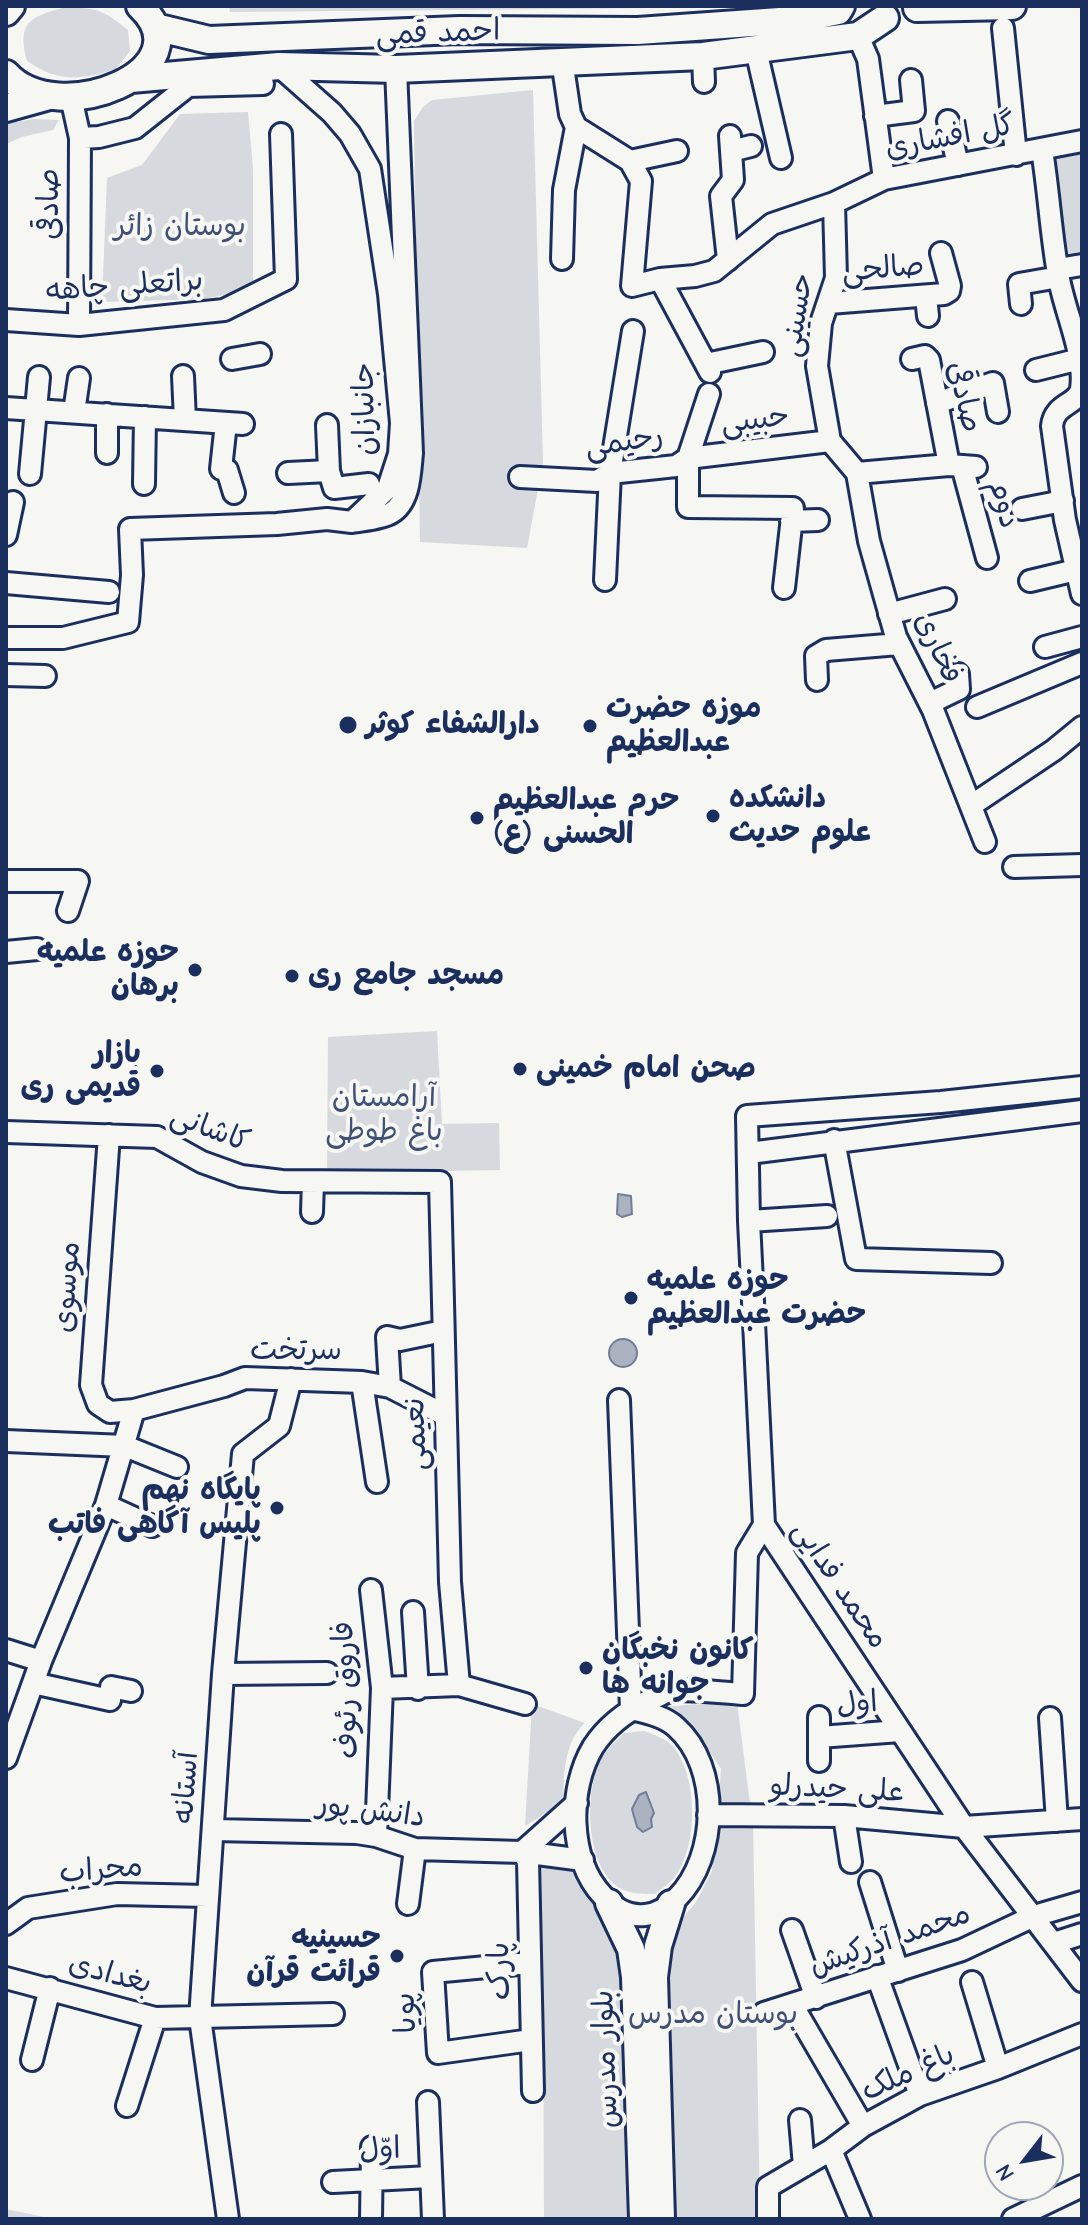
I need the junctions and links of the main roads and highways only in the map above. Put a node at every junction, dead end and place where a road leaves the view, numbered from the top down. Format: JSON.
{"nodes":[{"id":1,"x":841,"y":6,"type":"edge"},
{"id":2,"x":917,"y":7,"type":"edge"},
{"id":3,"x":876,"y":12,"type":"edge"},
{"id":4,"x":148,"y":17,"type":"edge"},
{"id":5,"x":1007,"y":17,"type":"edge"},
{"id":6,"x":6,"y":74,"type":"edge"},
{"id":7,"x":131,"y":79,"type":"junction"},
{"id":8,"x":61,"y":96,"type":"junction"},
{"id":9,"x":6,"y":108,"type":"edge"},
{"id":10,"x":609,"y":1903,"type":"road end"},
{"id":11,"x":671,"y":1904,"type":"road end"},
{"id":12,"x":643,"y":2219,"type":"edge"},
{"id":13,"x":661,"y":2219,"type":"edge"}],
"edges":[{"from":1,"to":4,"type":"main road","name":"احمد قمی"},
{"from":2,"to":3,"type":"main road","name":"احمد قمی"},
{"from":2,"to":5,"type":"main road","name":"احمد قمی"},
{"from":3,"to":7,"type":"main road","name":"احمد قمی"},
{"from":4,"to":7,"type":"main road"},
{"from":6,"to":8,"type":"main road"},
{"from":7,"to":8,"type":"main road","name":"احمد قمی"},
{"from":8,"to":9,"type":"main road"},
{"from":10,"to":12,"type":"main road","name":"بلوار مدرس"},
{"from":11,"to":13,"type":"main road","name":"بلوار مدرس"}]}
